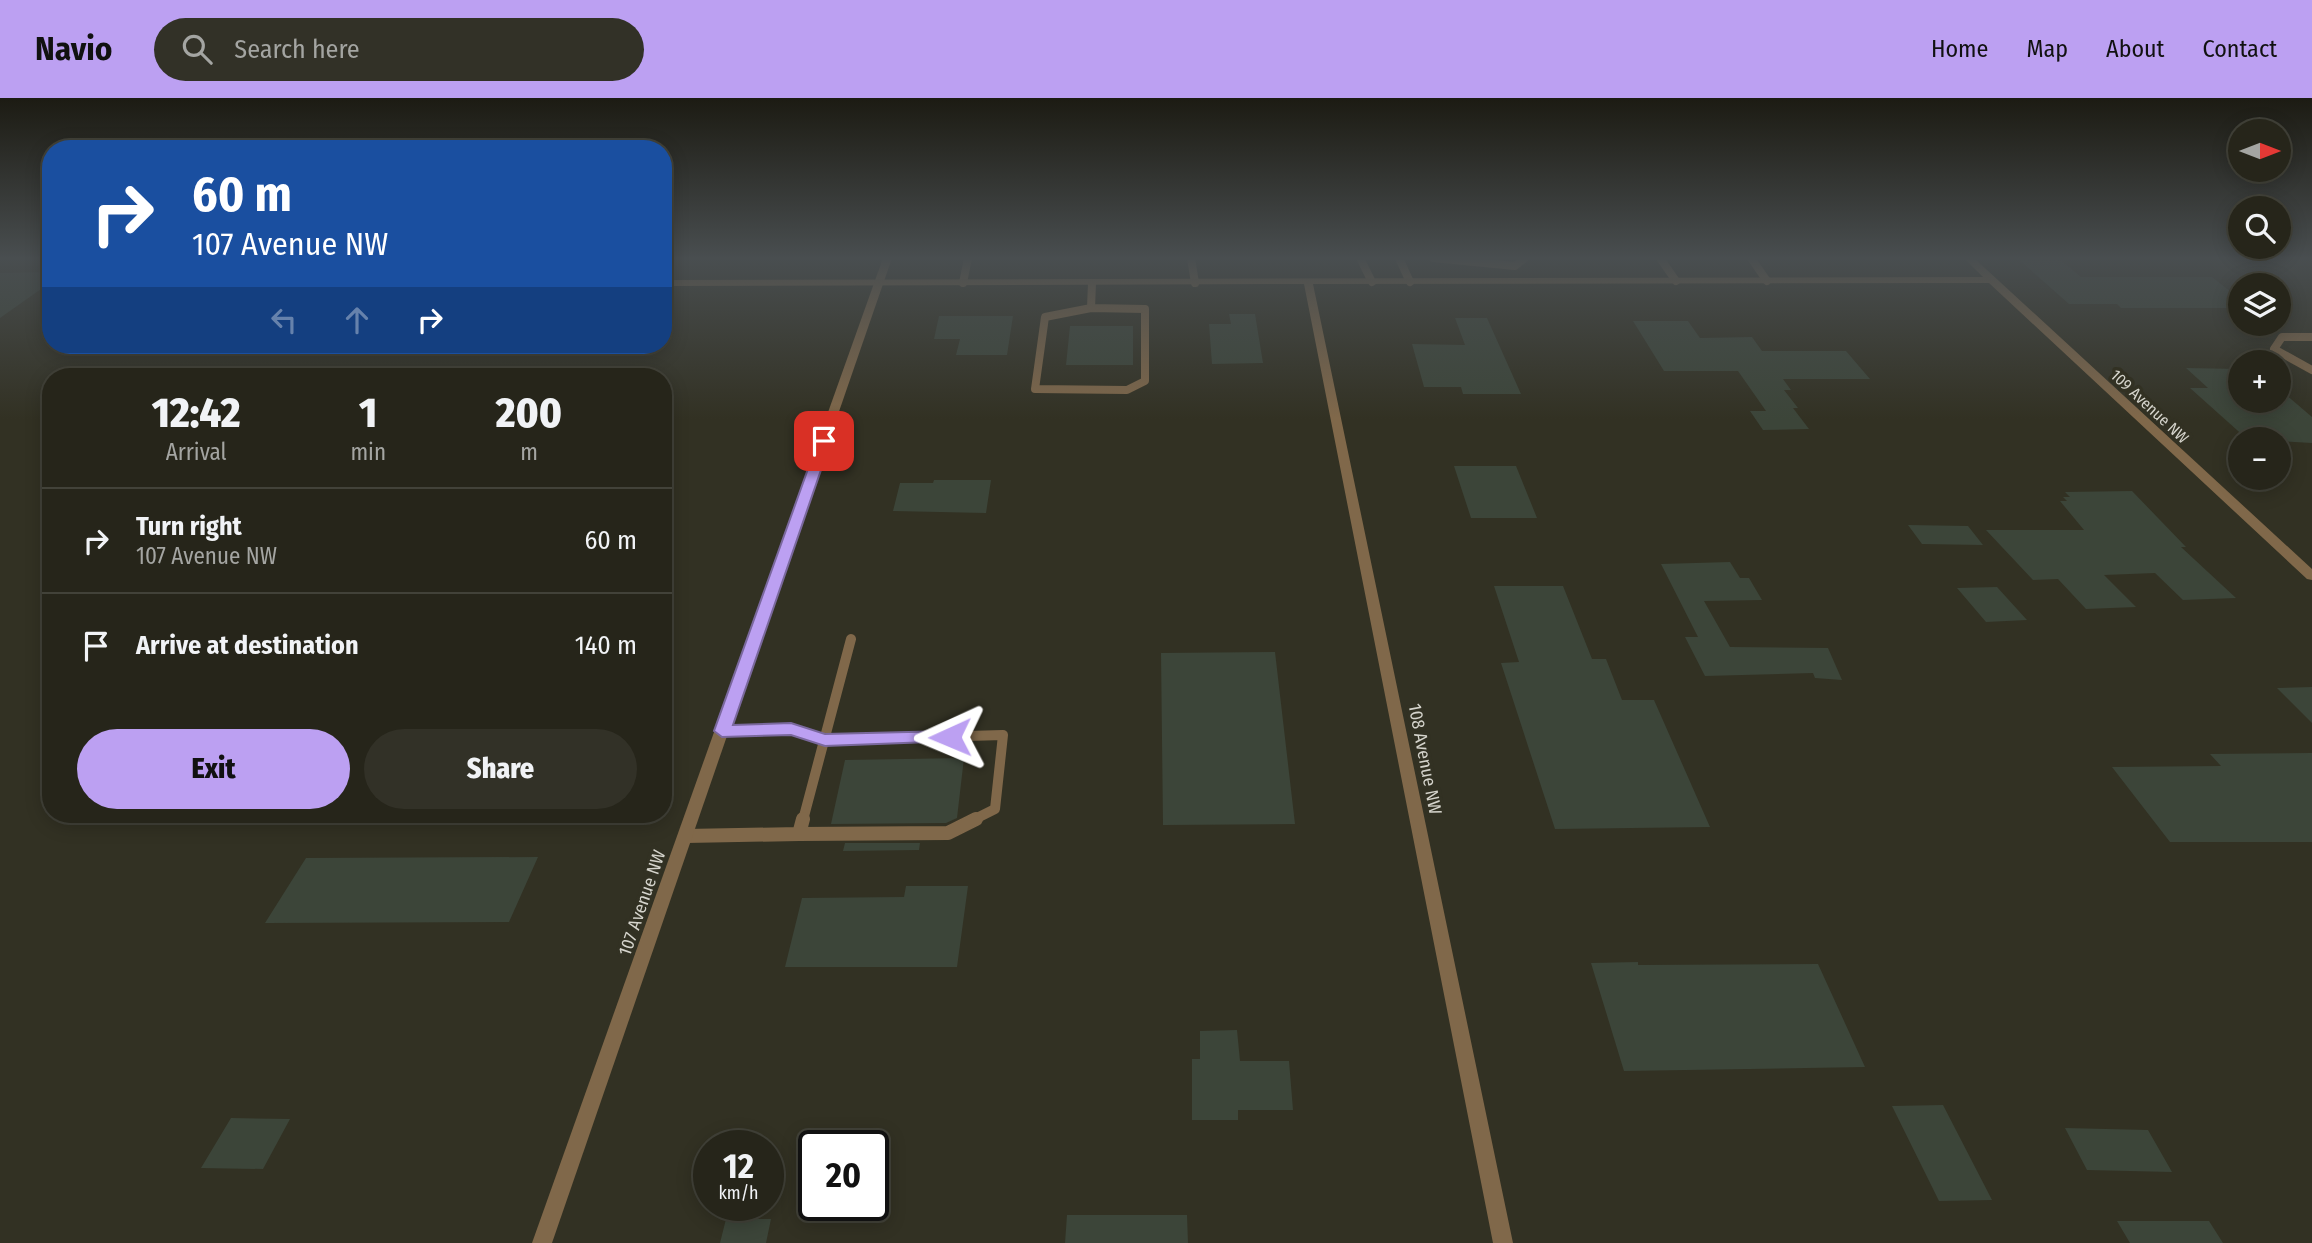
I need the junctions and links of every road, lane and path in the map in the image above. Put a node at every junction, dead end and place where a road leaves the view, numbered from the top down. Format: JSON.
{"nodes":[{"id":1,"x":870,"y":311,"type":"edge"},
{"id":2,"x":1071,"y":311,"type":"edge"},
{"id":3,"x":1144,"y":311,"type":"edge"},
{"id":4,"x":1314,"y":311,"type":"edge"},
{"id":5,"x":2025,"y":311,"type":"edge"},
{"id":6,"x":2312,"y":337,"type":"edge"},
{"id":7,"x":2312,"y":370,"type":"edge"},
{"id":8,"x":2312,"y":576,"type":"edge"},
{"id":9,"x":851,"y":639,"type":"dead end"},
{"id":10,"x":722,"y":731,"type":"junction"},
{"id":11,"x":825,"y":740,"type":"junction"},
{"id":12,"x":799,"y":834,"type":"junction"},
{"id":13,"x":686,"y":836,"type":"junction"},
{"id":14,"x":542,"y":1243,"type":"edge"},
{"id":15,"x":1503,"y":1243,"type":"edge"}],
"edges":[{"from":1,"to":10,"type":"street","name":"107 Avenue NW"},
{"from":2,"to":3,"type":"lane"},
{"from":4,"to":15,"type":"street","name":"108 Avenue NW"},
{"from":5,"to":8,"type":"street","name":"109 Avenue NW"},
{"from":6,"to":7,"type":"lane"},
{"from":9,"to":11,"type":"lane"},
{"from":10,"to":11,"type":"lane"},
{"from":10,"to":13,"type":"street","name":"107 Avenue NW"},
{"from":11,"to":12,"type":"lane"},
{"from":11,"to":12,"type":"lane"},
{"from":12,"to":13,"type":"lane"},
{"from":13,"to":14,"type":"street","name":"107 Avenue NW"}]}
